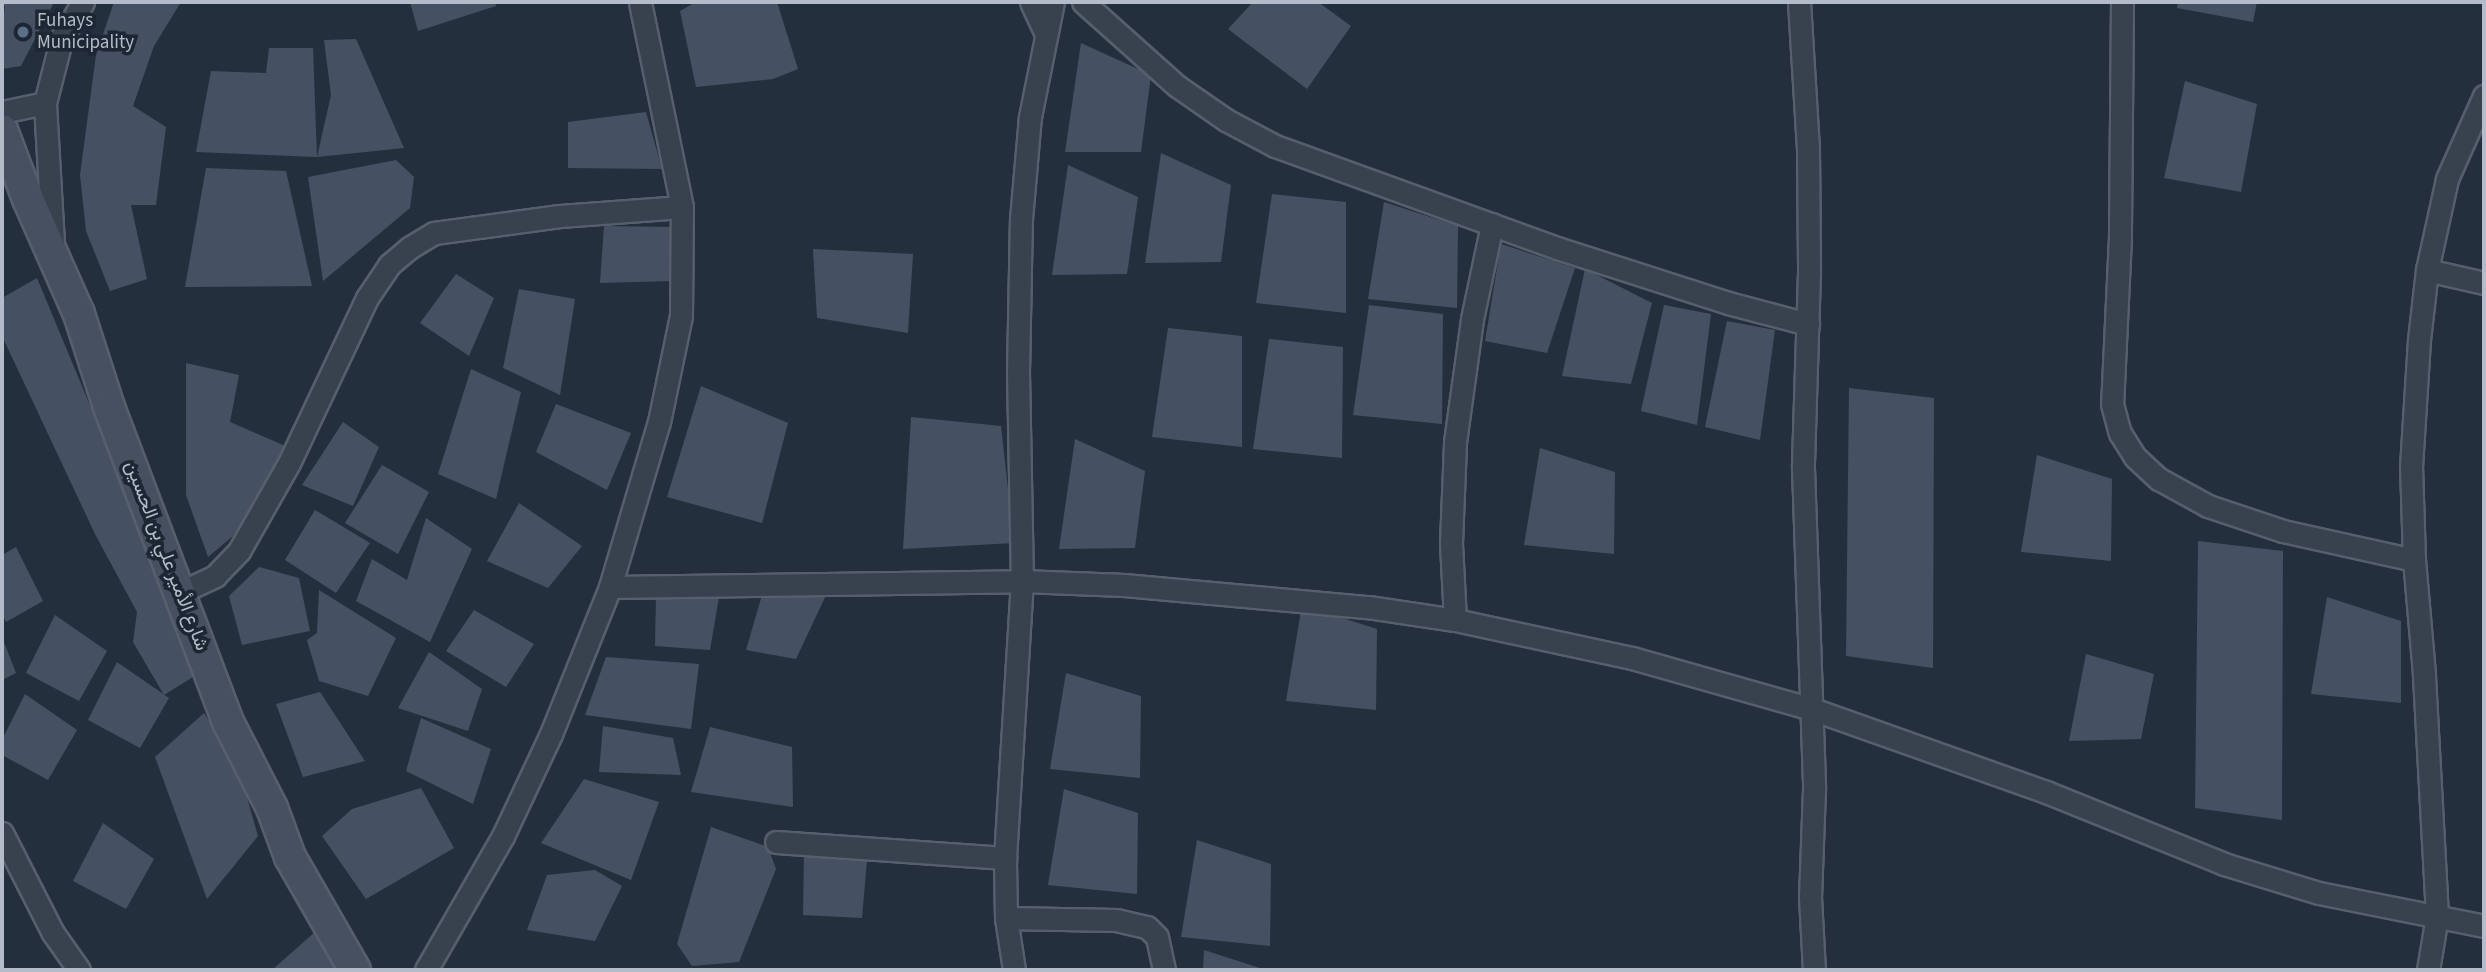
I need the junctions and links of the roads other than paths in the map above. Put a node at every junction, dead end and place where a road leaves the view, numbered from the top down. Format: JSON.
{"nodes":[{"id":1,"x":69,"y":2,"type":"edge"},
{"id":2,"x":83,"y":2,"type":"edge"},
{"id":3,"x":640,"y":2,"type":"edge"},
{"id":4,"x":1031,"y":2,"type":"edge"},
{"id":5,"x":1053,"y":2,"type":"edge"},
{"id":6,"x":1083,"y":2,"type":"edge"},
{"id":7,"x":1799,"y":2,"type":"edge"},
{"id":8,"x":2122,"y":2,"type":"edge"},
{"id":9,"x":1045,"y":32,"type":"junction"},
{"id":10,"x":62,"y":37,"type":"junction"},
{"id":11,"x":2484,"y":96,"type":"edge"},
{"id":12,"x":45,"y":103,"type":"junction"},
{"id":13,"x":2,"y":112,"type":"edge"},
{"id":14,"x":2,"y":130,"type":"edge"},
{"id":15,"x":682,"y":207,"type":"junction"},
{"id":16,"x":1492,"y":224,"type":"junction"},
{"id":17,"x":54,"y":258,"type":"junction"},
{"id":18,"x":2427,"y":270,"type":"junction"},
{"id":19,"x":2484,"y":283,"type":"edge"},
{"id":20,"x":1808,"y":324,"type":"junction"},
{"id":21,"x":2414,"y":560,"type":"junction"},
{"id":22,"x":1022,"y":581,"type":"junction"},
{"id":23,"x":610,"y":587,"type":"junction"},
{"id":24,"x":181,"y":592,"type":"junction"},
{"id":25,"x":1455,"y":620,"type":"junction"},
{"id":26,"x":1812,"y":709,"type":"junction"},
{"id":27,"x":2,"y":833,"type":"edge"},
{"id":28,"x":776,"y":842,"type":"dead end"},
{"id":29,"x":1005,"y":859,"type":"junction"},
{"id":30,"x":2437,"y":916,"type":"junction"},
{"id":31,"x":1006,"y":918,"type":"junction"},
{"id":32,"x":2484,"y":926,"type":"edge"},
{"id":33,"x":79,"y":970,"type":"edge"},
{"id":34,"x":355,"y":970,"type":"edge"},
{"id":35,"x":426,"y":970,"type":"edge"},
{"id":36,"x":1014,"y":970,"type":"edge"},
{"id":37,"x":1164,"y":970,"type":"edge"},
{"id":38,"x":1814,"y":970,"type":"edge"},
{"id":39,"x":2428,"y":970,"type":"edge"}],
"edges":[{"from":1,"to":10,"type":"street"},
{"from":2,"to":10,"type":"street"},
{"from":3,"to":15,"type":"street"},
{"from":4,"to":9,"type":"street"},
{"from":5,"to":9,"type":"street"},
{"from":6,"to":16,"type":"street"},
{"from":7,"to":20,"type":"street"},
{"from":8,"to":21,"type":"street"},
{"from":9,"to":22,"type":"street"},
{"from":10,"to":12,"type":"street"},
{"from":11,"to":18,"type":"street"},
{"from":12,"to":13,"type":"street"},
{"from":12,"to":17,"type":"street"},
{"from":14,"to":17,"type":"street","name":"شارع الأمير علي بن الحسين"},
{"from":15,"to":23,"type":"street"},
{"from":15,"to":24,"type":"street"},
{"from":16,"to":20,"type":"street"},
{"from":16,"to":25,"type":"street"},
{"from":17,"to":24,"type":"street","name":"شارع الأمير علي بن الحسين"},
{"from":18,"to":19,"type":"street"},
{"from":18,"to":21,"type":"street"},
{"from":20,"to":26,"type":"street"},
{"from":21,"to":30,"type":"street"},
{"from":22,"to":23,"type":"street"},
{"from":22,"to":25,"type":"street"},
{"from":22,"to":29,"type":"street"},
{"from":23,"to":35,"type":"street"},
{"from":24,"to":34,"type":"street","name":"شارع الأمير علي بن الحسين"},
{"from":25,"to":26,"type":"street"},
{"from":26,"to":30,"type":"street"},
{"from":26,"to":38,"type":"street"},
{"from":27,"to":33,"type":"street"},
{"from":28,"to":29,"type":"street"},
{"from":29,"to":31,"type":"street"},
{"from":30,"to":32,"type":"street"},
{"from":30,"to":39,"type":"street"},
{"from":31,"to":36,"type":"street"},
{"from":31,"to":37,"type":"street"}]}
